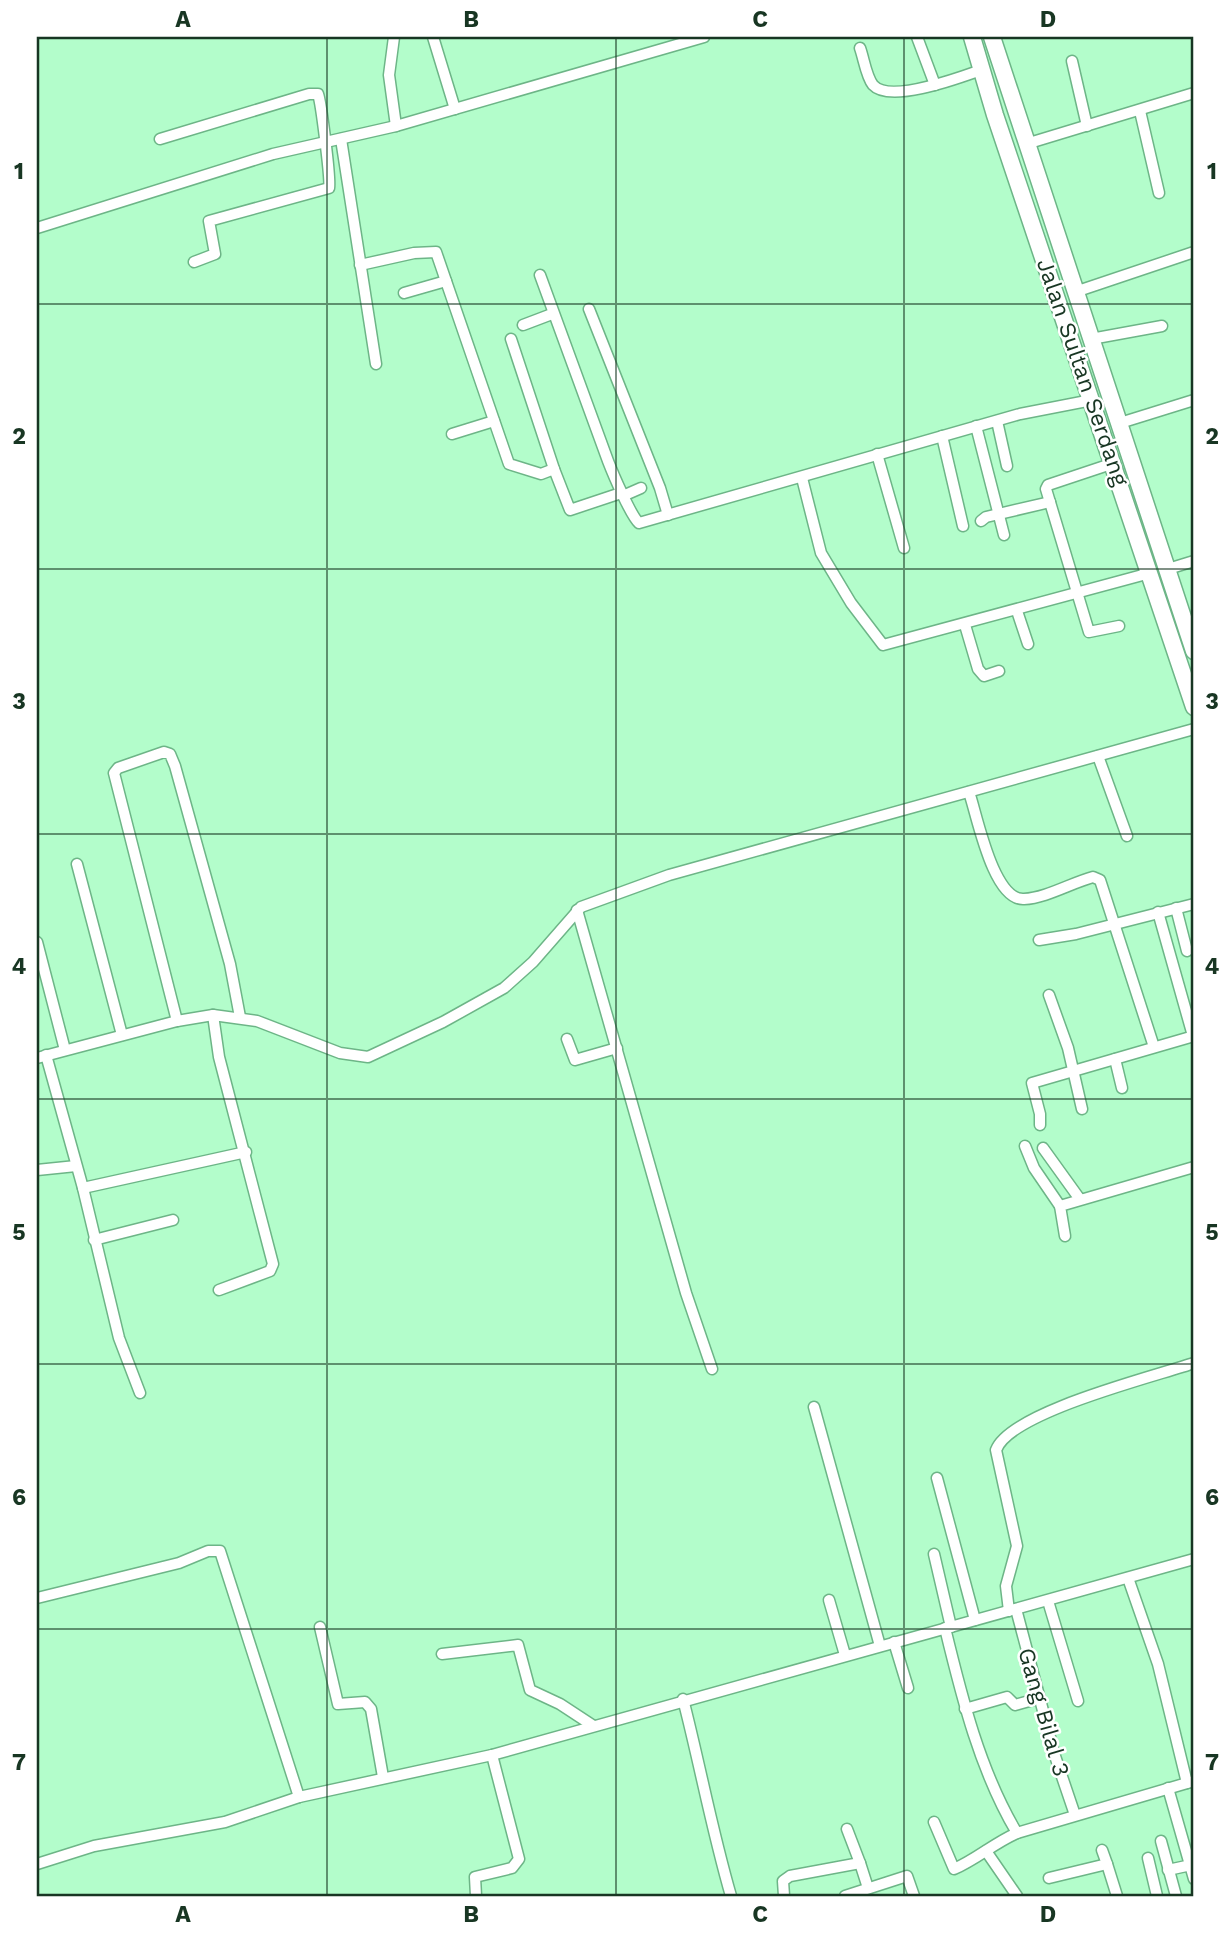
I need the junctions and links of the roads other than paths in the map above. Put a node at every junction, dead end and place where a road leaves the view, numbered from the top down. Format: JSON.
{"nodes":[{"id":1,"x":394,"y":37,"type":"edge"},
{"id":2,"x":433,"y":37,"type":"edge"},
{"id":3,"x":704,"y":37,"type":"edge"},
{"id":4,"x":917,"y":37,"type":"edge"},
{"id":5,"x":972,"y":37,"type":"edge"},
{"id":6,"x":992,"y":37,"type":"edge"},
{"id":7,"x":860,"y":48,"type":"dead end"},
{"id":8,"x":1072,"y":61,"type":"dead end"},
{"id":9,"x":981,"y":70,"type":"junction"},
{"id":10,"x":935,"y":85,"type":"junction"},
{"id":11,"x":1194,"y":93,"type":"edge"},
{"id":12,"x":455,"y":109,"type":"junction"},
{"id":13,"x":1140,"y":111,"type":"junction"},
{"id":14,"x":396,"y":126,"type":"junction"},
{"id":15,"x":1087,"y":126,"type":"junction"},
{"id":16,"x":160,"y":139,"type":"dead end"},
{"id":17,"x":341,"y":139,"type":"junction"},
{"id":18,"x":326,"y":142,"type":"junction"},
{"id":19,"x":1026,"y":144,"type":"junction"},
{"id":20,"x":1159,"y":193,"type":"dead end"},
{"id":21,"x":37,"y":228,"type":"edge"},
{"id":22,"x":1056,"y":232,"type":"junction"},
{"id":23,"x":1038,"y":238,"type":"junction"},
{"id":24,"x":1194,"y":252,"type":"edge"},
{"id":25,"x":194,"y":262,"type":"dead end"},
{"id":26,"x":360,"y":265,"type":"junction"},
{"id":27,"x":540,"y":275,"type":"dead end"},
{"id":28,"x":446,"y":281,"type":"junction"},
{"id":29,"x":1075,"y":292,"type":"junction"},
{"id":30,"x":404,"y":293,"type":"dead end"},
{"id":31,"x":589,"y":309,"type":"dead end"},
{"id":32,"x":552,"y":314,"type":"junction"},
{"id":33,"x":523,"y":325,"type":"dead end"},
{"id":34,"x":1162,"y":326,"type":"dead end"},
{"id":35,"x":511,"y":339,"type":"dead end"},
{"id":36,"x":1091,"y":339,"type":"junction"},
{"id":37,"x":376,"y":364,"type":"dead end"},
{"id":38,"x":1092,"y":400,"type":"junction"},
{"id":39,"x":1194,"y":400,"type":"edge"},
{"id":40,"x":495,"y":421,"type":"junction"},
{"id":41,"x":997,"y":421,"type":"junction"},
{"id":42,"x":1120,"y":424,"type":"junction"},
{"id":43,"x":976,"y":426,"type":"junction"},
{"id":44,"x":452,"y":434,"type":"dead end"},
{"id":45,"x":942,"y":436,"type":"junction"},
{"id":46,"x":877,"y":454,"type":"junction"},
{"id":47,"x":1114,"y":463,"type":"junction"},
{"id":48,"x":1007,"y":466,"type":"dead end"},
{"id":49,"x":554,"y":469,"type":"junction"},
{"id":50,"x":802,"y":478,"type":"junction"},
{"id":51,"x":641,"y":488,"type":"dead end"},
{"id":52,"x":623,"y":494,"type":"junction"},
{"id":53,"x":1050,"y":502,"type":"junction"},
{"id":54,"x":668,"y":515,"type":"junction"},
{"id":55,"x":1000,"y":515,"type":"junction"},
{"id":56,"x":981,"y":521,"type":"dead end"},
{"id":57,"x":963,"y":526,"type":"dead end"},
{"id":58,"x":1004,"y":535,"type":"dead end"},
{"id":59,"x":904,"y":548,"type":"dead end"},
{"id":60,"x":1194,"y":561,"type":"edge"},
{"id":61,"x":1168,"y":569,"type":"junction"},
{"id":62,"x":1150,"y":573,"type":"junction"},
{"id":63,"x":1078,"y":594,"type":"junction"},
{"id":64,"x":1017,"y":611,"type":"junction"},
{"id":65,"x":965,"y":625,"type":"junction"},
{"id":66,"x":1119,"y":626,"type":"dead end"},
{"id":67,"x":1028,"y":644,"type":"dead end"},
{"id":68,"x":1194,"y":651,"type":"edge"},
{"id":69,"x":999,"y":671,"type":"dead end"},
{"id":70,"x":1194,"y":707,"type":"edge"},
{"id":71,"x":1194,"y":729,"type":"edge"},
{"id":72,"x":1098,"y":756,"type":"junction"},
{"id":73,"x":969,"y":792,"type":"junction"},
{"id":74,"x":1127,"y":836,"type":"dead end"},
{"id":75,"x":77,"y":864,"type":"dead end"},
{"id":76,"x":1194,"y":904,"type":"edge"},
{"id":77,"x":1176,"y":908,"type":"junction"},
{"id":78,"x":577,"y":910,"type":"junction"},
{"id":79,"x":1158,"y":912,"type":"junction"},
{"id":80,"x":1115,"y":923,"type":"junction"},
{"id":81,"x":1039,"y":940,"type":"dead end"},
{"id":82,"x":37,"y":942,"type":"edge"},
{"id":83,"x":1187,"y":951,"type":"dead end"},
{"id":84,"x":1049,"y":995,"type":"dead end"},
{"id":85,"x":213,"y":1014,"type":"junction"},
{"id":86,"x":240,"y":1017,"type":"junction"},
{"id":87,"x":177,"y":1021,"type":"junction"},
{"id":88,"x":122,"y":1035,"type":"junction"},
{"id":89,"x":1194,"y":1036,"type":"edge"},
{"id":90,"x":566,"y":1039,"type":"dead end"},
{"id":91,"x":1154,"y":1047,"type":"junction"},
{"id":92,"x":617,"y":1048,"type":"junction"},
{"id":93,"x":65,"y":1050,"type":"junction"},
{"id":94,"x":41,"y":1057,"type":"edge"},
{"id":95,"x":1115,"y":1059,"type":"junction"},
{"id":96,"x":1073,"y":1070,"type":"junction"},
{"id":97,"x":1122,"y":1088,"type":"dead end"},
{"id":98,"x":1082,"y":1109,"type":"dead end"},
{"id":99,"x":1040,"y":1125,"type":"dead end"},
{"id":100,"x":1025,"y":1146,"type":"dead end"},
{"id":101,"x":1044,"y":1148,"type":"dead end"},
{"id":102,"x":246,"y":1152,"type":"junction"},
{"id":103,"x":1051,"y":1159,"type":"junction"},
{"id":104,"x":76,"y":1166,"type":"junction"},
{"id":105,"x":1194,"y":1167,"type":"edge"},
{"id":106,"x":1034,"y":1168,"type":"junction"},
{"id":107,"x":37,"y":1170,"type":"edge"},
{"id":108,"x":83,"y":1188,"type":"junction"},
{"id":109,"x":1079,"y":1198,"type":"junction"},
{"id":110,"x":1060,"y":1206,"type":"junction"},
{"id":111,"x":173,"y":1220,"type":"dead end"},
{"id":112,"x":1065,"y":1236,"type":"dead end"},
{"id":113,"x":94,"y":1240,"type":"junction"},
{"id":114,"x":219,"y":1290,"type":"dead end"},
{"id":115,"x":1194,"y":1363,"type":"edge"},
{"id":116,"x":712,"y":1369,"type":"dead end"},
{"id":117,"x":140,"y":1393,"type":"dead end"},
{"id":118,"x":814,"y":1407,"type":"dead end"},
{"id":119,"x":937,"y":1478,"type":"dead end"},
{"id":120,"x":934,"y":1554,"type":"dead end"},
{"id":121,"x":1194,"y":1559,"type":"edge"},
{"id":122,"x":1128,"y":1578,"type":"junction"},
{"id":123,"x":37,"y":1598,"type":"edge"},
{"id":124,"x":828,"y":1600,"type":"dead end"},
{"id":125,"x":1048,"y":1601,"type":"junction"},
{"id":126,"x":1012,"y":1610,"type":"junction"},
{"id":127,"x":975,"y":1620,"type":"junction"},
{"id":128,"x":320,"y":1627,"type":"dead end"},
{"id":129,"x":948,"y":1627,"type":"junction"},
{"id":130,"x":894,"y":1642,"type":"junction"},
{"id":131,"x":880,"y":1646,"type":"junction"},
{"id":132,"x":442,"y":1654,"type":"dead end"},
{"id":133,"x":845,"y":1656,"type":"junction"},
{"id":134,"x":908,"y":1688,"type":"dead end"},
{"id":135,"x":1040,"y":1698,"type":"junction"},
{"id":136,"x":683,"y":1699,"type":"junction"},
{"id":137,"x":1078,"y":1701,"type":"dead end"},
{"id":138,"x":965,"y":1709,"type":"junction"},
{"id":139,"x":592,"y":1725,"type":"junction"},
{"id":140,"x":492,"y":1755,"type":"junction"},
{"id":141,"x":383,"y":1777,"type":"junction"},
{"id":142,"x":1191,"y":1782,"type":"edge"},
{"id":143,"x":1168,"y":1788,"type":"junction"},
{"id":144,"x":299,"y":1797,"type":"junction"},
{"id":145,"x":1075,"y":1815,"type":"junction"},
{"id":146,"x":934,"y":1822,"type":"dead end"},
{"id":147,"x":847,"y":1829,"type":"dead end"},
{"id":148,"x":1017,"y":1833,"type":"junction"},
{"id":149,"x":1161,"y":1841,"type":"dead end"},
{"id":150,"x":989,"y":1849,"type":"junction"},
{"id":151,"x":1102,"y":1850,"type":"dead end"},
{"id":152,"x":1147,"y":1858,"type":"dead end"},
{"id":153,"x":860,"y":1863,"type":"junction"},
{"id":154,"x":37,"y":1864,"type":"edge"},
{"id":155,"x":1107,"y":1864,"type":"junction"},
{"id":156,"x":1191,"y":1866,"type":"junction"},
{"id":157,"x":1168,"y":1870,"type":"junction"},
{"id":158,"x":1049,"y":1878,"type":"dead end"},
{"id":159,"x":1194,"y":1879,"type":"edge"},
{"id":160,"x":869,"y":1888,"type":"junction"},
{"id":161,"x":476,"y":1896,"type":"edge"},
{"id":162,"x":731,"y":1896,"type":"edge"},
{"id":163,"x":785,"y":1896,"type":"edge"},
{"id":164,"x":845,"y":1896,"type":"edge"},
{"id":165,"x":914,"y":1896,"type":"edge"},
{"id":166,"x":1017,"y":1896,"type":"edge"},
{"id":167,"x":1117,"y":1896,"type":"edge"},
{"id":168,"x":1157,"y":1896,"type":"edge"},
{"id":169,"x":1175,"y":1896,"type":"edge"}],
"edges":[{"from":1,"to":14,"type":"street"},
{"from":2,"to":12,"type":"street"},
{"from":3,"to":12,"type":"street"},
{"from":4,"to":10,"type":"street"},
{"from":5,"to":9,"type":"highway","name":"Jalan Sultan Serdang"},
{"from":6,"to":19,"type":"highway","name":"Jalan Sultan Serdang"},
{"from":7,"to":10,"type":"street"},
{"from":8,"to":15,"type":"street"},
{"from":9,"to":10,"type":"street"},
{"from":9,"to":23,"type":"highway","name":"Jalan Sultan Serdang"},
{"from":11,"to":13,"type":"street"},
{"from":12,"to":14,"type":"street"},
{"from":13,"to":15,"type":"street"},
{"from":13,"to":20,"type":"street"},
{"from":14,"to":17,"type":"street"},
{"from":15,"to":19,"type":"street"},
{"from":16,"to":18,"type":"street"},
{"from":17,"to":18,"type":"street"},
{"from":17,"to":26,"type":"street"},
{"from":18,"to":21,"type":"street"},
{"from":18,"to":25,"type":"street"},
{"from":19,"to":22,"type":"highway","name":"Jalan Sultan Serdang"},
{"from":22,"to":23,"type":"highway"},
{"from":22,"to":29,"type":"highway","name":"Jalan Sultan Serdang"},
{"from":23,"to":38,"type":"highway","name":"Jalan Sultan Serdang"},
{"from":24,"to":29,"type":"street"},
{"from":26,"to":28,"type":"street"},
{"from":26,"to":37,"type":"street"},
{"from":27,"to":32,"type":"street"},
{"from":28,"to":30,"type":"street"},
{"from":28,"to":40,"type":"street"},
{"from":29,"to":36,"type":"highway","name":"Jalan Sultan Serdang"},
{"from":31,"to":54,"type":"street"},
{"from":32,"to":33,"type":"street"},
{"from":32,"to":52,"type":"street"},
{"from":34,"to":36,"type":"street"},
{"from":35,"to":49,"type":"street"},
{"from":36,"to":42,"type":"highway","name":"Jalan Sultan Serdang"},
{"from":38,"to":41,"type":"street"},
{"from":38,"to":47,"type":"highway","name":"Jalan Sultan Serdang"},
{"from":39,"to":42,"type":"street"},
{"from":40,"to":44,"type":"street"},
{"from":40,"to":49,"type":"street"},
{"from":41,"to":43,"type":"street"},
{"from":41,"to":48,"type":"street"},
{"from":42,"to":61,"type":"highway","name":"Jalan Sultan Serdang"},
{"from":43,"to":45,"type":"street"},
{"from":43,"to":55,"type":"street"},
{"from":45,"to":46,"type":"street"},
{"from":45,"to":57,"type":"street"},
{"from":46,"to":50,"type":"street"},
{"from":46,"to":59,"type":"street"},
{"from":47,"to":53,"type":"street"},
{"from":47,"to":62,"type":"highway","name":"Jalan Sultan Serdang"},
{"from":49,"to":52,"type":"street"},
{"from":50,"to":54,"type":"street"},
{"from":50,"to":65,"type":"street"},
{"from":51,"to":52,"type":"street"},
{"from":52,"to":54,"type":"street"},
{"from":53,"to":55,"type":"street"},
{"from":53,"to":63,"type":"street"},
{"from":55,"to":56,"type":"street"},
{"from":55,"to":58,"type":"street"},
{"from":60,"to":61,"type":"street"},
{"from":61,"to":68,"type":"highway","name":"Jalan Sultan Serdang"},
{"from":62,"to":63,"type":"street"},
{"from":62,"to":70,"type":"highway","name":"Jalan Sultan Serdang"},
{"from":63,"to":64,"type":"street"},
{"from":63,"to":66,"type":"street"},
{"from":64,"to":65,"type":"street"},
{"from":64,"to":67,"type":"street"},
{"from":65,"to":69,"type":"street"},
{"from":71,"to":72,"type":"street"},
{"from":72,"to":73,"type":"street"},
{"from":72,"to":74,"type":"street"},
{"from":73,"to":78,"type":"street"},
{"from":73,"to":80,"type":"street"},
{"from":75,"to":88,"type":"street"},
{"from":76,"to":77,"type":"street"},
{"from":77,"to":79,"type":"street"},
{"from":77,"to":83,"type":"street"},
{"from":78,"to":86,"type":"street"},
{"from":78,"to":92,"type":"street"},
{"from":79,"to":80,"type":"street"},
{"from":79,"to":89,"type":"street"},
{"from":80,"to":81,"type":"street"},
{"from":80,"to":91,"type":"street"},
{"from":82,"to":93,"type":"street"},
{"from":84,"to":96,"type":"street"},
{"from":85,"to":86,"type":"street"},
{"from":85,"to":87,"type":"street"},
{"from":85,"to":102,"type":"street"},
{"from":86,"to":87,"type":"street"},
{"from":87,"to":88,"type":"street"},
{"from":88,"to":93,"type":"street"},
{"from":89,"to":91,"type":"street"},
{"from":90,"to":92,"type":"street"},
{"from":91,"to":95,"type":"street"},
{"from":92,"to":116,"type":"street"},
{"from":93,"to":94,"type":"street"},
{"from":94,"to":104,"type":"street"},
{"from":95,"to":96,"type":"street"},
{"from":95,"to":97,"type":"street"},
{"from":96,"to":98,"type":"street"},
{"from":96,"to":99,"type":"street"},
{"from":100,"to":106,"type":"street"},
{"from":101,"to":103,"type":"street"},
{"from":102,"to":108,"type":"street"},
{"from":102,"to":114,"type":"street"},
{"from":103,"to":106,"type":"street"},
{"from":103,"to":109,"type":"street"},
{"from":104,"to":107,"type":"street"},
{"from":104,"to":108,"type":"street"},
{"from":105,"to":109,"type":"street"},
{"from":106,"to":110,"type":"street"},
{"from":108,"to":113,"type":"street"},
{"from":109,"to":110,"type":"street"},
{"from":110,"to":112,"type":"street"},
{"from":111,"to":113,"type":"street"},
{"from":113,"to":117,"type":"street"},
{"from":115,"to":126,"type":"street","name":"Gang Bilal 3"},
{"from":118,"to":131,"type":"street"},
{"from":119,"to":127,"type":"street"},
{"from":120,"to":129,"type":"street"},
{"from":121,"to":122,"type":"street"},
{"from":122,"to":125,"type":"street"},
{"from":122,"to":142,"type":"street"},
{"from":123,"to":144,"type":"street"},
{"from":124,"to":133,"type":"street"},
{"from":125,"to":126,"type":"street"},
{"from":125,"to":137,"type":"street"},
{"from":126,"to":127,"type":"street"},
{"from":126,"to":135,"type":"street","name":"Gang Bilal 3"},
{"from":127,"to":129,"type":"street"},
{"from":128,"to":141,"type":"street"},
{"from":129,"to":130,"type":"street"},
{"from":129,"to":138,"type":"street"},
{"from":130,"to":131,"type":"street"},
{"from":130,"to":134,"type":"street"},
{"from":131,"to":133,"type":"street"},
{"from":132,"to":139,"type":"street"},
{"from":133,"to":136,"type":"street"},
{"from":135,"to":138,"type":"street"},
{"from":135,"to":145,"type":"street","name":"Gang Bilal 3"},
{"from":136,"to":139,"type":"street"},
{"from":136,"to":162,"type":"street"},
{"from":138,"to":148,"type":"street"},
{"from":139,"to":140,"type":"street"},
{"from":140,"to":141,"type":"street"},
{"from":140,"to":161,"type":"street"},
{"from":141,"to":144,"type":"street"},
{"from":142,"to":143,"type":"street"},
{"from":143,"to":145,"type":"street"},
{"from":143,"to":156,"type":"street"},
{"from":144,"to":154,"type":"street"},
{"from":145,"to":148,"type":"street"},
{"from":146,"to":150,"type":"street"},
{"from":147,"to":153,"type":"street"},
{"from":148,"to":150,"type":"street"},
{"from":149,"to":157,"type":"street"},
{"from":150,"to":166,"type":"street"},
{"from":151,"to":155,"type":"street"},
{"from":152,"to":168,"type":"street"},
{"from":153,"to":160,"type":"street"},
{"from":153,"to":163,"type":"street"},
{"from":155,"to":158,"type":"street"},
{"from":155,"to":167,"type":"street"},
{"from":156,"to":157,"type":"street"},
{"from":156,"to":159,"type":"street"},
{"from":157,"to":169,"type":"street"},
{"from":160,"to":164,"type":"street"},
{"from":160,"to":165,"type":"street"}]}
